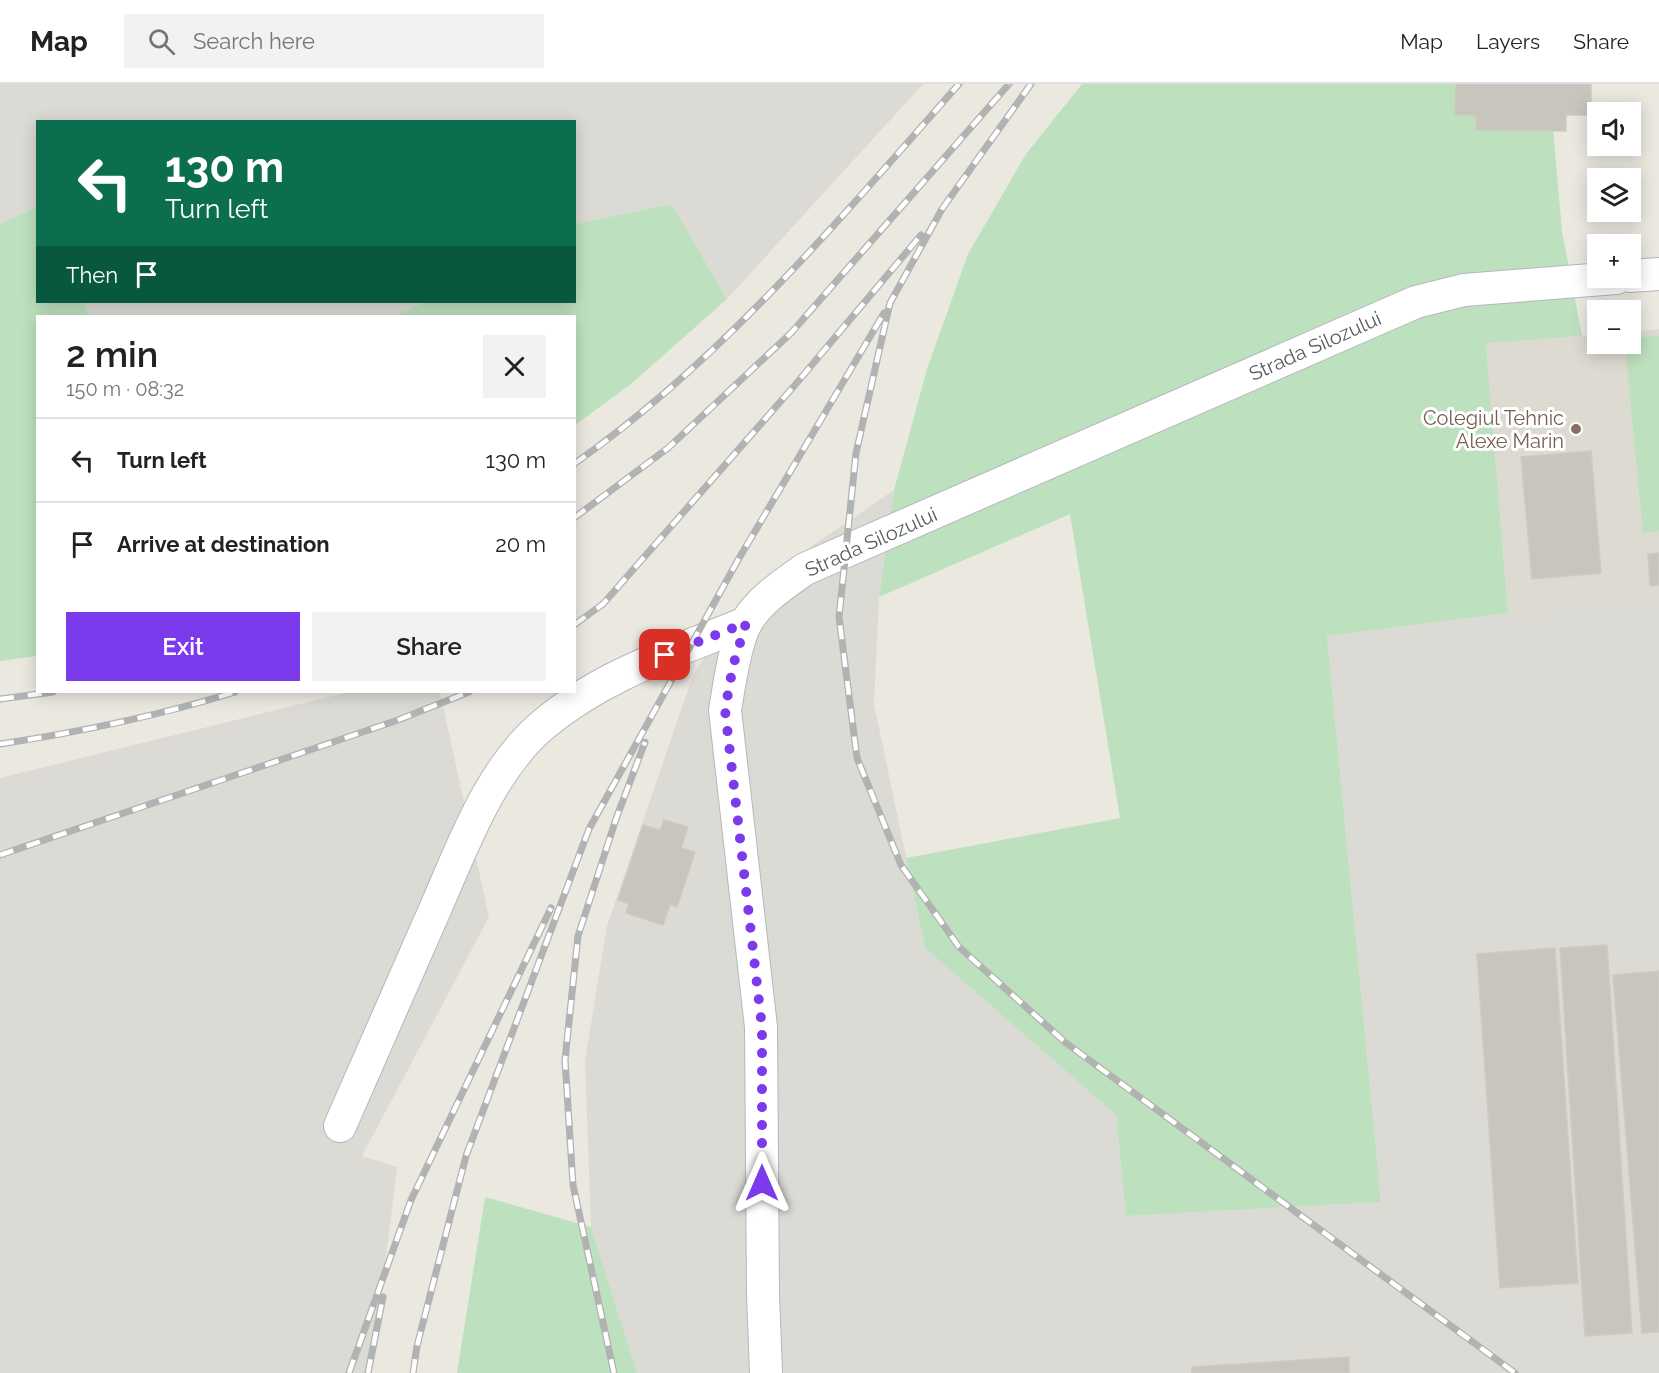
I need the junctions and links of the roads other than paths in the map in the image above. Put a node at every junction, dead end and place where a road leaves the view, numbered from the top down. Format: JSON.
{"nodes":[{"id":1,"x":1659,"y":274,"type":"edge"},
{"id":2,"x":1641,"y":275,"type":"edge"},
{"id":3,"x":1587,"y":280,"type":"edge"},
{"id":4,"x":746,"y":623,"type":"junction"},
{"id":5,"x":340,"y":1126,"type":"dead end"},
{"id":6,"x":766,"y":1373,"type":"edge"}],
"edges":[{"from":1,"to":2,"type":"street"},
{"from":3,"to":4,"type":"street","name":"Strada Silozului"},
{"from":4,"to":5,"type":"street"},
{"from":4,"to":6,"type":"street","name":"Strada Silozului"}]}
